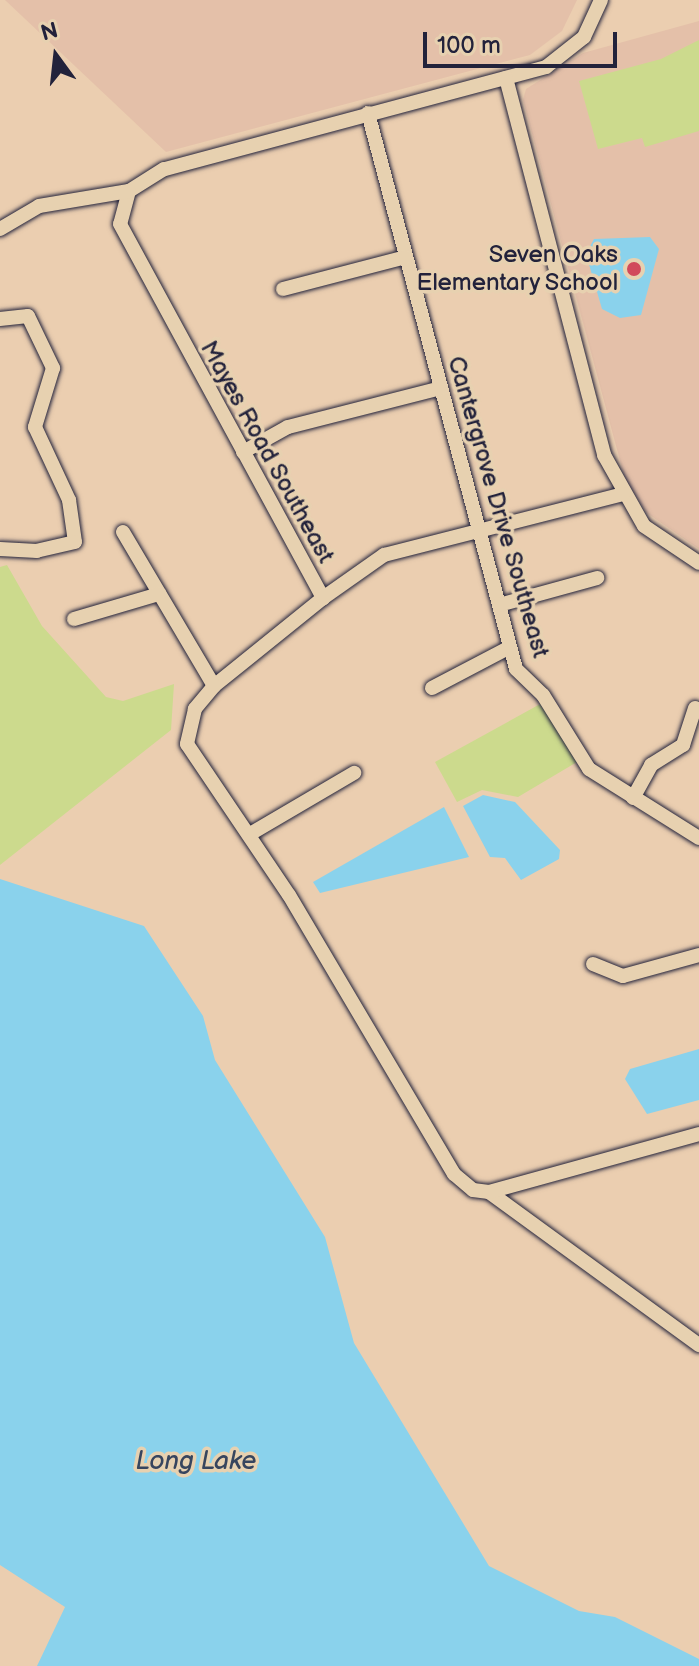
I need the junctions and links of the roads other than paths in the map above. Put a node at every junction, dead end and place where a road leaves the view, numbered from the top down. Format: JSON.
{"nodes":[{"id":1,"x":601,"y":0,"type":"edge"},
{"id":2,"x":506,"y":78,"type":"junction"},
{"id":3,"x":368,"y":113,"type":"junction"},
{"id":4,"x":129,"y":191,"type":"junction"},
{"id":5,"x":0,"y":229,"type":"edge"},
{"id":6,"x":406,"y":257,"type":"junction"},
{"id":7,"x":283,"y":289,"type":"dead end"},
{"id":8,"x":0,"y":319,"type":"edge"},
{"id":9,"x":441,"y":388,"type":"junction"},
{"id":10,"x":243,"y":452,"type":"junction"},
{"id":11,"x":623,"y":494,"type":"junction"},
{"id":12,"x":479,"y":530,"type":"junction"},
{"id":13,"x":123,"y":532,"type":"dead end"},
{"id":14,"x":0,"y":549,"type":"edge"},
{"id":15,"x":699,"y":563,"type":"edge"},
{"id":16,"x":597,"y":578,"type":"dead end"},
{"id":17,"x":159,"y":594,"type":"junction"},
{"id":18,"x":323,"y":598,"type":"junction"},
{"id":19,"x":499,"y":605,"type":"junction"},
{"id":20,"x":74,"y":619,"type":"dead end"},
{"id":21,"x":510,"y":647,"type":"junction"},
{"id":22,"x":214,"y":686,"type":"junction"},
{"id":23,"x":432,"y":688,"type":"dead end"},
{"id":24,"x":695,"y":708,"type":"dead end"},
{"id":25,"x":354,"y":773,"type":"dead end"},
{"id":26,"x":633,"y":798,"type":"junction"},
{"id":27,"x":250,"y":834,"type":"junction"},
{"id":28,"x":699,"y":838,"type":"edge"},
{"id":29,"x":699,"y":955,"type":"edge"},
{"id":30,"x":593,"y":964,"type":"dead end"},
{"id":31,"x":699,"y":1134,"type":"edge"},
{"id":32,"x":489,"y":1192,"type":"junction"},
{"id":33,"x":699,"y":1345,"type":"edge"}],
"edges":[{"from":1,"to":2,"type":"street"},
{"from":2,"to":3,"type":"street"},
{"from":2,"to":11,"type":"street"},
{"from":3,"to":4,"type":"street"},
{"from":3,"to":6,"type":"street","name":"Cantergrove Drive Southeast"},
{"from":4,"to":5,"type":"street"},
{"from":4,"to":10,"type":"street","name":"Mayes Road Southeast"},
{"from":6,"to":7,"type":"street"},
{"from":6,"to":9,"type":"street","name":"Cantergrove Drive Southeast"},
{"from":8,"to":14,"type":"street"},
{"from":9,"to":10,"type":"street"},
{"from":9,"to":12,"type":"street","name":"Cantergrove Drive Southeast"},
{"from":10,"to":18,"type":"street","name":"Mayes Road Southeast"},
{"from":11,"to":12,"type":"street"},
{"from":11,"to":15,"type":"street"},
{"from":12,"to":18,"type":"street"},
{"from":12,"to":19,"type":"street","name":"Cantergrove Drive Southeast"},
{"from":13,"to":17,"type":"street"},
{"from":16,"to":19,"type":"street"},
{"from":17,"to":20,"type":"street"},
{"from":17,"to":22,"type":"street"},
{"from":18,"to":22,"type":"street","name":"Mayes Road Southeast"},
{"from":19,"to":21,"type":"street","name":"Cantergrove Drive Southeast"},
{"from":21,"to":23,"type":"street"},
{"from":21,"to":26,"type":"street","name":"Cantergrove Drive Southeast"},
{"from":22,"to":27,"type":"street","name":"Mayes Road Southeast"},
{"from":24,"to":26,"type":"street"},
{"from":25,"to":27,"type":"street"},
{"from":26,"to":28,"type":"street","name":"Cantergrove Drive Southeast"},
{"from":27,"to":32,"type":"street","name":"Mayes Road Southeast"},
{"from":29,"to":30,"type":"street"},
{"from":31,"to":32,"type":"street"},
{"from":32,"to":33,"type":"street","name":"Mayes Road Southeast"}]}
